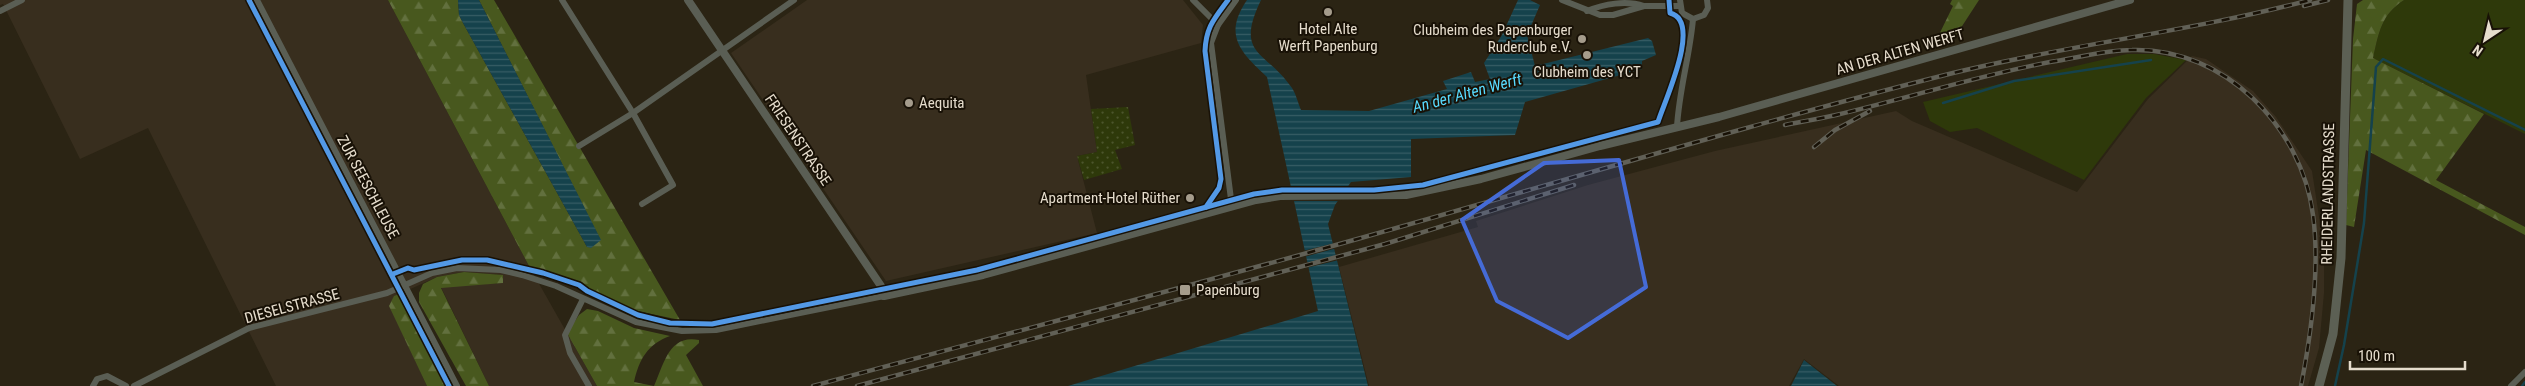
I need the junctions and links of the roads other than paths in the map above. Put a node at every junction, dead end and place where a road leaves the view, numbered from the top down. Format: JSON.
{"nodes":[{"id":1,"x":22,"y":0,"type":"edge"},
{"id":2,"x":257,"y":0,"type":"edge"},
{"id":3,"x":562,"y":0,"type":"edge"},
{"id":4,"x":688,"y":0,"type":"edge"},
{"id":5,"x":794,"y":0,"type":"edge"},
{"id":6,"x":1193,"y":0,"type":"edge"},
{"id":7,"x":1236,"y":0,"type":"edge"},
{"id":8,"x":1562,"y":0,"type":"edge"},
{"id":9,"x":1707,"y":0,"type":"edge"},
{"id":10,"x":2130,"y":0,"type":"edge"},
{"id":11,"x":2348,"y":2,"type":"edge"},
{"id":12,"x":1680,"y":3,"type":"edge"},
{"id":13,"x":0,"y":11,"type":"edge"},
{"id":14,"x":1692,"y":19,"type":"junction"},
{"id":15,"x":1218,"y":25,"type":"junction"},
{"id":16,"x":722,"y":51,"type":"junction"},
{"id":17,"x":633,"y":113,"type":"junction"},
{"id":18,"x":1677,"y":127,"type":"junction"},
{"id":19,"x":579,"y":146,"type":"dead end"},
{"id":20,"x":642,"y":204,"type":"dead end"},
{"id":21,"x":1232,"y":207,"type":"junction"},
{"id":22,"x":406,"y":284,"type":"junction"},
{"id":23,"x":884,"y":296,"type":"junction"},
{"id":24,"x":583,"y":299,"type":"junction"},
{"id":25,"x":2525,"y":372,"type":"edge"},
{"id":26,"x":93,"y":386,"type":"edge"},
{"id":27,"x":126,"y":386,"type":"edge"},
{"id":28,"x":134,"y":386,"type":"edge"},
{"id":29,"x":457,"y":386,"type":"edge"},
{"id":30,"x":589,"y":386,"type":"edge"},
{"id":31,"x":2319,"y":386,"type":"edge"},
{"id":32,"x":2511,"y":386,"type":"edge"}],
"edges":[{"from":1,"to":13,"type":"street"},
{"from":2,"to":22,"type":"street","name":"ZUR SEESCHLEUSE"},
{"from":3,"to":17,"type":"street"},
{"from":4,"to":16,"type":"street","name":"FRIESENSTRASSE"},
{"from":5,"to":16,"type":"street"},
{"from":6,"to":15,"type":"street"},
{"from":7,"to":15,"type":"street"},
{"from":8,"to":12,"type":"street"},
{"from":9,"to":14,"type":"street"},
{"from":10,"to":18,"type":"street","name":"AN DER ALTEN WERFT"},
{"from":11,"to":31,"type":"main road","name":"RHEIDERLANDSTRASSE"},
{"from":12,"to":14,"type":"street"},
{"from":14,"to":18,"type":"street"},
{"from":15,"to":21,"type":"street"},
{"from":16,"to":17,"type":"street"},
{"from":16,"to":23,"type":"street","name":"FRIESENSTRASSE"},
{"from":17,"to":19,"type":"street"},
{"from":17,"to":20,"type":"street"},
{"from":18,"to":21,"type":"street","name":"AN DER ALTEN WERFT"},
{"from":21,"to":23,"type":"street","name":"AN DER ALTEN WERFT"},
{"from":22,"to":24,"type":"street","name":"DIESELSTRASSE"},
{"from":22,"to":28,"type":"street","name":"DIESELSTRASSE"},
{"from":22,"to":29,"type":"street","name":"ZUR SEESCHLEUSE"},
{"from":23,"to":24,"type":"street","name":"DIESELSTRASSE"},
{"from":24,"to":30,"type":"street"},
{"from":25,"to":32,"type":"street"},
{"from":26,"to":27,"type":"street"}]}
